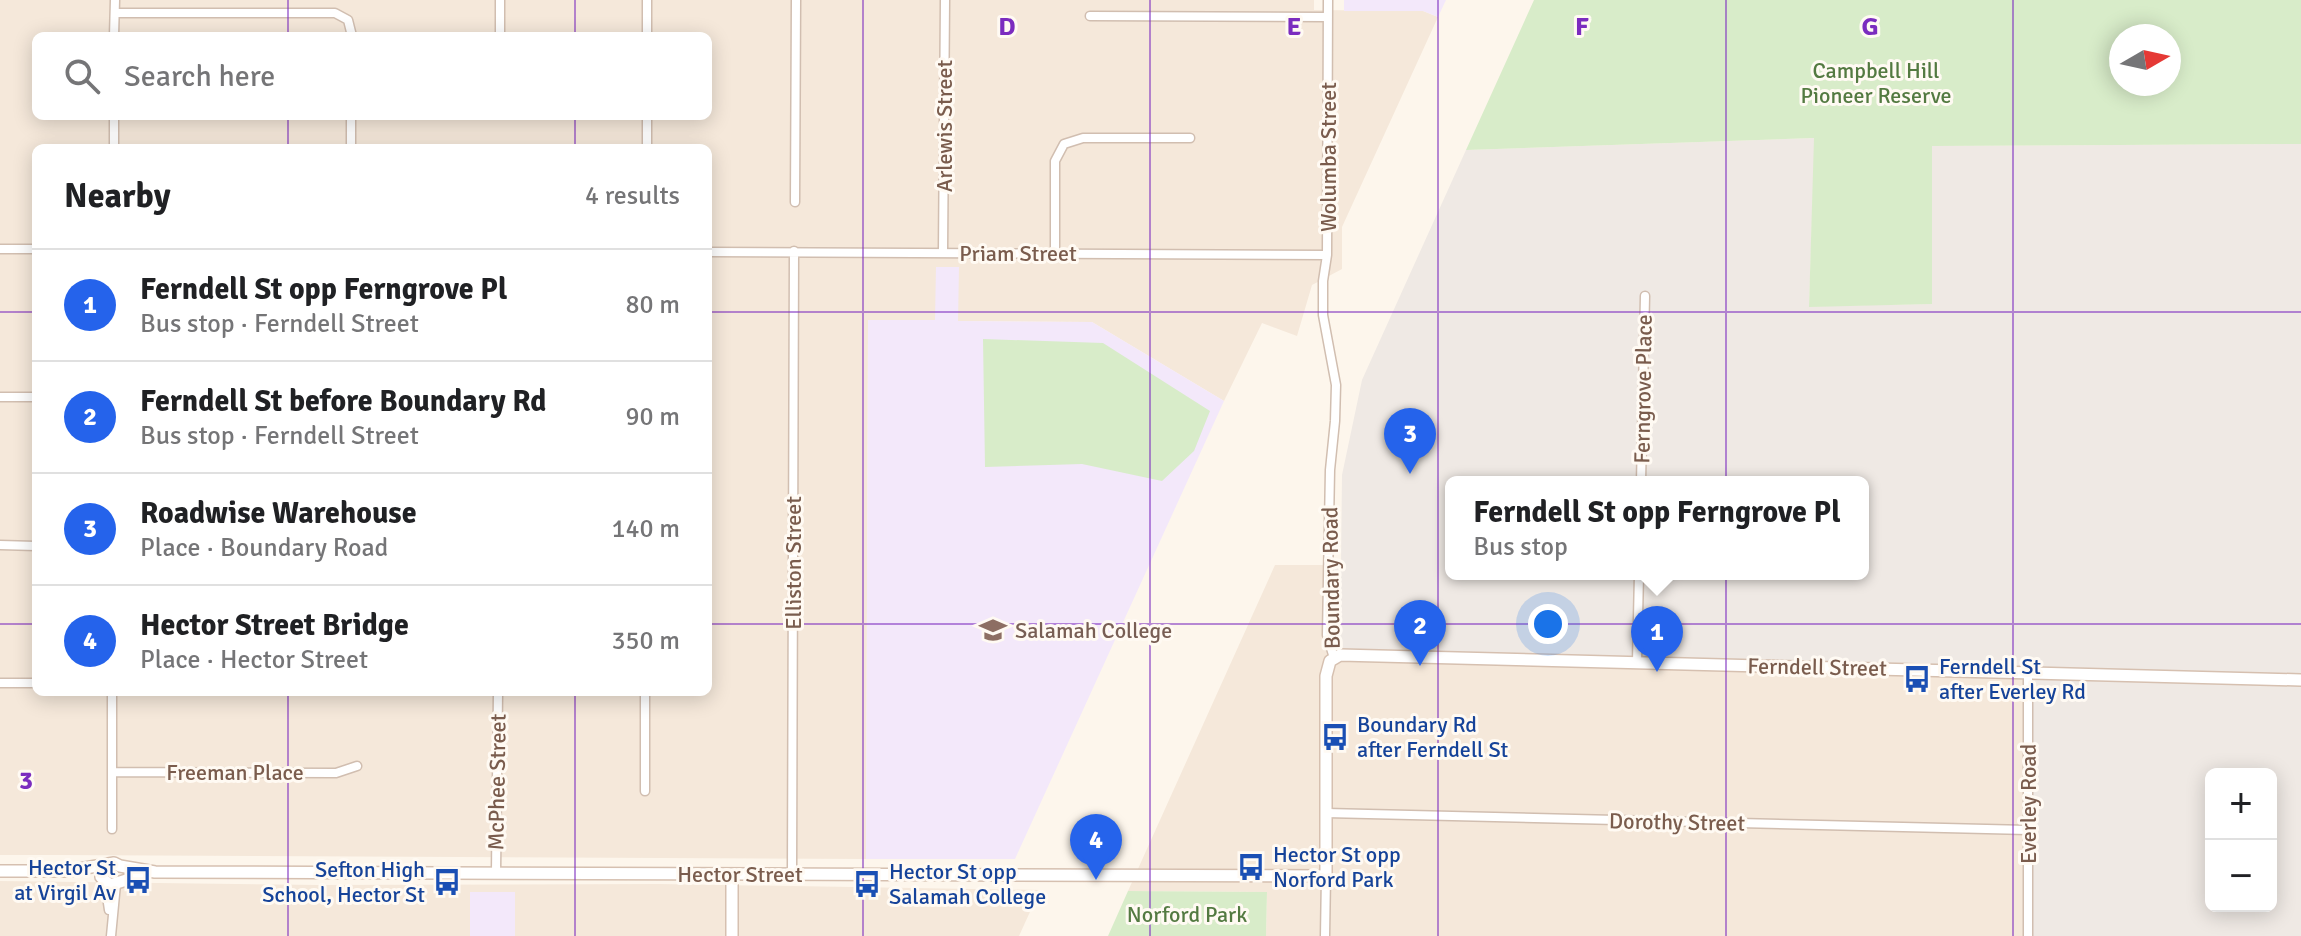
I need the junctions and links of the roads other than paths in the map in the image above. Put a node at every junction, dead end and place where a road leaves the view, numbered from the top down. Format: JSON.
{"nodes":[{"id":1,"x":115,"y":0,"type":"edge"},
{"id":2,"x":500,"y":0,"type":"edge"},
{"id":3,"x":647,"y":0,"type":"edge"},
{"id":4,"x":796,"y":0,"type":"edge"},
{"id":5,"x":945,"y":0,"type":"edge"},
{"id":6,"x":1328,"y":0,"type":"edge"},
{"id":7,"x":115,"y":13,"type":"junction"},
{"id":8,"x":1090,"y":16,"type":"dead end"},
{"id":9,"x":1328,"y":17,"type":"junction"},
{"id":10,"x":114,"y":32,"type":"edge"},
{"id":11,"x":351,"y":32,"type":"edge"},
{"id":12,"x":500,"y":32,"type":"edge"},
{"id":13,"x":647,"y":32,"type":"edge"},
{"id":14,"x":114,"y":120,"type":"edge"},
{"id":15,"x":351,"y":120,"type":"edge"},
{"id":16,"x":647,"y":120,"type":"edge"},
{"id":17,"x":1190,"y":138,"type":"dead end"},
{"id":18,"x":114,"y":144,"type":"edge"},
{"id":19,"x":351,"y":144,"type":"edge"},
{"id":20,"x":647,"y":144,"type":"edge"},
{"id":21,"x":795,"y":202,"type":"dead end"},
{"id":22,"x":0,"y":249,"type":"edge"},
{"id":23,"x":32,"y":249,"type":"edge"},
{"id":24,"x":794,"y":251,"type":"junction"},
{"id":25,"x":712,"y":252,"type":"edge"},
{"id":26,"x":943,"y":252,"type":"junction"},
{"id":27,"x":1055,"y":253,"type":"junction"},
{"id":28,"x":1327,"y":255,"type":"junction"},
{"id":29,"x":1645,"y":296,"type":"dead end"},
{"id":30,"x":1323,"y":315,"type":"joint"},
{"id":31,"x":0,"y":397,"type":"edge"},
{"id":32,"x":32,"y":397,"type":"edge"},
{"id":33,"x":1641,"y":476,"type":"edge"},
{"id":34,"x":0,"y":545,"type":"edge"},
{"id":35,"x":32,"y":546,"type":"edge"},
{"id":36,"x":1639,"y":580,"type":"edge"},
{"id":37,"x":1334,"y":658,"type":"junction"},
{"id":38,"x":1637,"y":662,"type":"junction"},
{"id":39,"x":2028,"y":672,"type":"junction"},
{"id":40,"x":2301,"y":680,"type":"edge"},
{"id":41,"x":0,"y":683,"type":"edge"},
{"id":42,"x":32,"y":683,"type":"edge"},
{"id":43,"x":112,"y":696,"type":"edge"},
{"id":44,"x":498,"y":696,"type":"edge"},
{"id":45,"x":645,"y":696,"type":"edge"},
{"id":46,"x":357,"y":766,"type":"dead end"},
{"id":47,"x":112,"y":772,"type":"junction"},
{"id":48,"x":645,"y":791,"type":"dead end"},
{"id":49,"x":1326,"y":813,"type":"junction"},
{"id":50,"x":112,"y":829,"type":"dead end"},
{"id":51,"x":2028,"y":830,"type":"junction"},
{"id":52,"x":104,"y":866,"type":"junction"},
{"id":53,"x":120,"y":866,"type":"junction"},
{"id":54,"x":0,"y":871,"type":"edge"},
{"id":55,"x":68,"y":871,"type":"junction"},
{"id":56,"x":155,"y":872,"type":"junction"},
{"id":57,"x":496,"y":873,"type":"junction"},
{"id":58,"x":732,"y":874,"type":"junction"},
{"id":59,"x":792,"y":874,"type":"junction"},
{"id":60,"x":1326,"y":876,"type":"junction"},
{"id":61,"x":111,"y":882,"type":"junction"},
{"id":62,"x":111,"y":936,"type":"edge"},
{"id":63,"x":732,"y":936,"type":"edge"},
{"id":64,"x":1325,"y":936,"type":"edge"},
{"id":65,"x":2028,"y":936,"type":"edge"}],
"edges":[{"from":1,"to":7,"type":"street"},
{"from":2,"to":12,"type":"street"},
{"from":3,"to":13,"type":"street"},
{"from":4,"to":21,"type":"street"},
{"from":5,"to":26,"type":"street","name":"Arlewis Street"},
{"from":6,"to":9,"type":"street","name":"Wolumba Street"},
{"from":7,"to":10,"type":"street"},
{"from":7,"to":11,"type":"street"},
{"from":8,"to":9,"type":"street"},
{"from":9,"to":28,"type":"street","name":"Wolumba Street"},
{"from":14,"to":18,"type":"street"},
{"from":15,"to":19,"type":"street"},
{"from":16,"to":20,"type":"street"},
{"from":17,"to":27,"type":"street"},
{"from":22,"to":23,"type":"street"},
{"from":24,"to":25,"type":"street","name":"Priam Street"},
{"from":24,"to":26,"type":"street","name":"Priam Street"},
{"from":24,"to":59,"type":"street","name":"Elliston Street"},
{"from":26,"to":27,"type":"street","name":"Priam Street"},
{"from":27,"to":28,"type":"street","name":"Priam Street"},
{"from":28,"to":30,"type":"street","name":"Wolumba Street"},
{"from":29,"to":33,"type":"street","name":"Ferngrove Place"},
{"from":30,"to":37,"type":"street","name":"Boundary Road"},
{"from":31,"to":32,"type":"street"},
{"from":34,"to":35,"type":"street"},
{"from":36,"to":38,"type":"street"},
{"from":37,"to":38,"type":"main road","name":"Ferndell Street"},
{"from":37,"to":49,"type":"main road","name":"Boundary Road"},
{"from":38,"to":39,"type":"main road","name":"Ferndell Street"},
{"from":39,"to":40,"type":"main road","name":"Ferndell Street"},
{"from":39,"to":51,"type":"street","name":"Everley Road"},
{"from":41,"to":42,"type":"street"},
{"from":43,"to":47,"type":"street"},
{"from":44,"to":57,"type":"street","name":"McPhee Street"},
{"from":45,"to":48,"type":"street"},
{"from":46,"to":47,"type":"street","name":"Freeman Place"},
{"from":47,"to":50,"type":"street"},
{"from":49,"to":51,"type":"street","name":"Dorothy Street"},
{"from":49,"to":60,"type":"main road","name":"Boundary Road"},
{"from":51,"to":65,"type":"street","name":"Everley Road"},
{"from":52,"to":53,"type":"main road"},
{"from":52,"to":55,"type":"main road","name":"Hector Street"},
{"from":52,"to":61,"type":"main road"},
{"from":53,"to":56,"type":"main road","name":"Hector Street"},
{"from":53,"to":61,"type":"main road"},
{"from":54,"to":55,"type":"main road","name":"Hector Street"},
{"from":55,"to":61,"type":"main road","name":"Hector Street"},
{"from":56,"to":57,"type":"main road","name":"Hector Street"},
{"from":56,"to":61,"type":"main road","name":"Hector Street"},
{"from":57,"to":58,"type":"main road","name":"Hector Street"},
{"from":58,"to":59,"type":"main road","name":"Hector Street"},
{"from":58,"to":63,"type":"main road"},
{"from":59,"to":60,"type":"main road","name":"Hector Street"},
{"from":60,"to":64,"type":"street","name":"Boundary Road"},
{"from":61,"to":62,"type":"street"}]}
